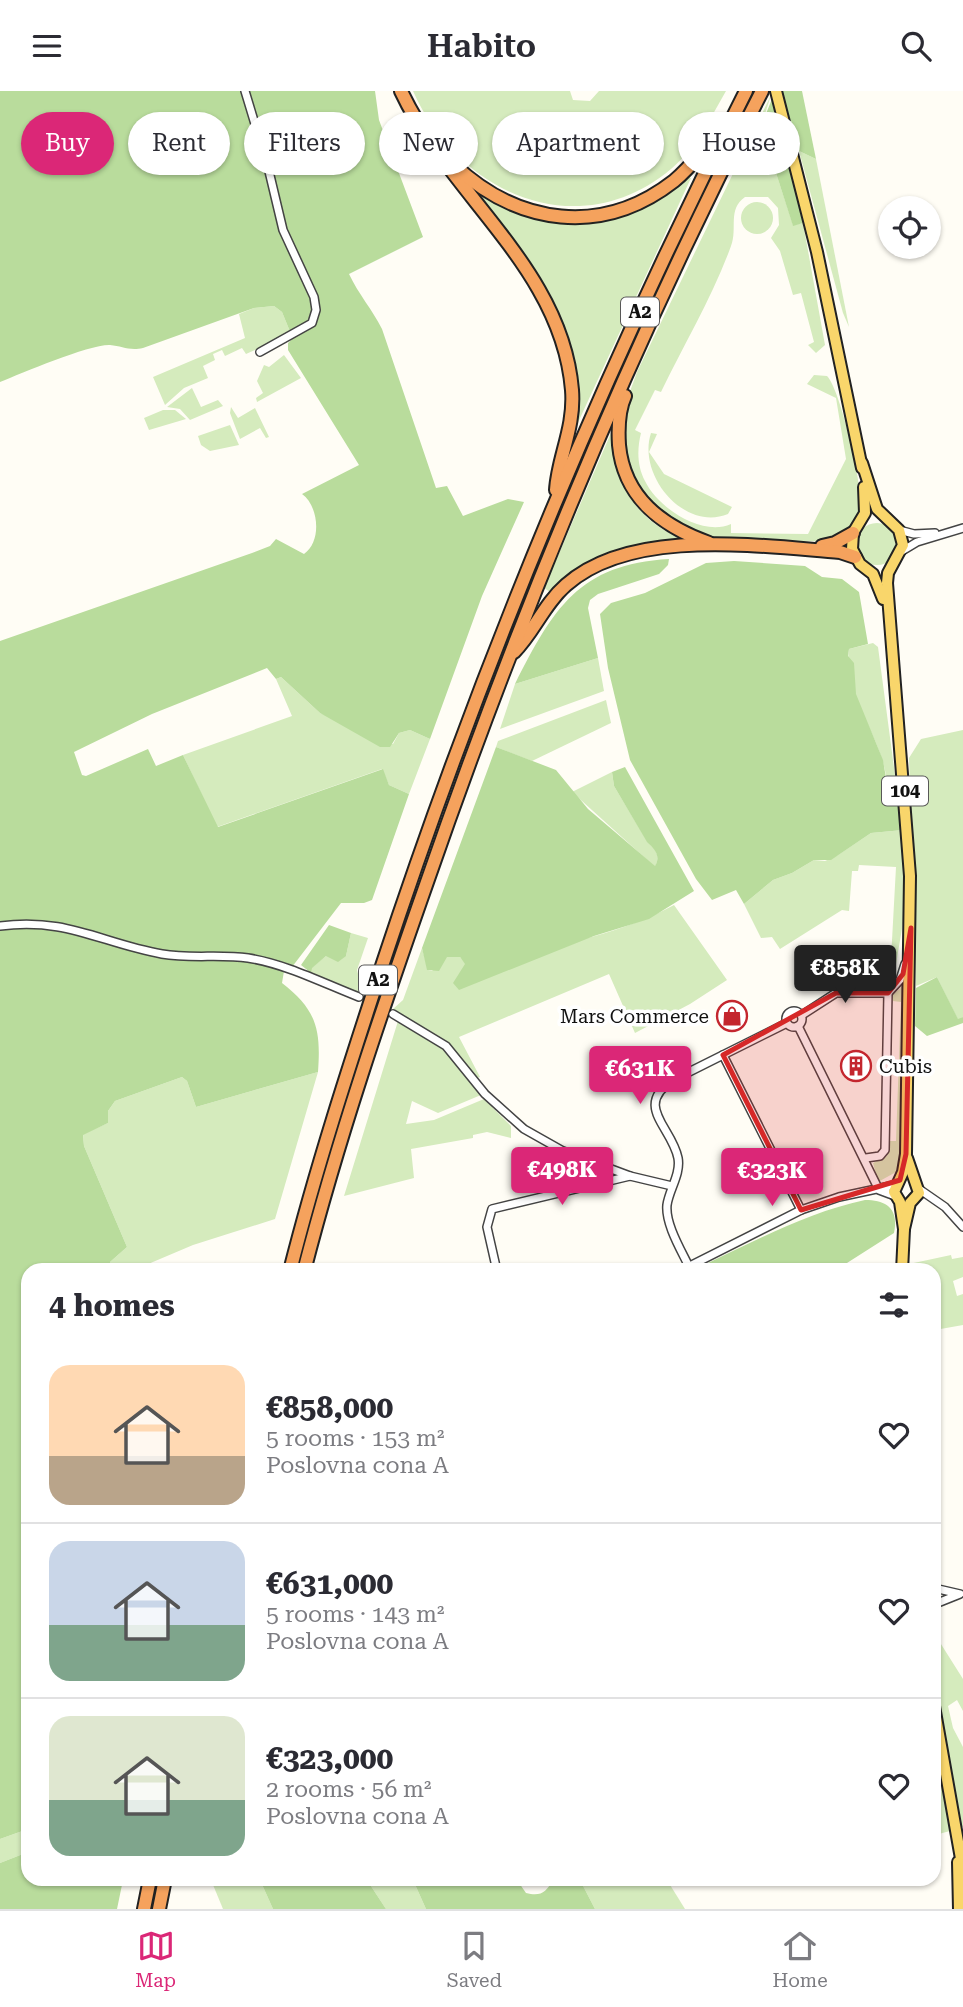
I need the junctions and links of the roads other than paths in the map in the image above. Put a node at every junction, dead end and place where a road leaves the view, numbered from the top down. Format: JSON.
{"nodes":[{"id":1,"x":245,"y":91,"type":"edge"},
{"id":2,"x":401,"y":91,"type":"edge"},
{"id":3,"x":746,"y":91,"type":"edge"},
{"id":4,"x":776,"y":91,"type":"edge"},
{"id":5,"x":762,"y":92,"type":"edge"},
{"id":6,"x":414,"y":112,"type":"edge"},
{"id":7,"x":736,"y":112,"type":"edge"},
{"id":8,"x":456,"y":175,"type":"edge"},
{"id":9,"x":466,"y":175,"type":"edge"},
{"id":10,"x":678,"y":175,"type":"edge"},
{"id":11,"x":705,"y":175,"type":"edge"},
{"id":12,"x":260,"y":352,"type":"dead end"},
{"id":13,"x":634,"y":361,"type":"junction"},
{"id":14,"x":862,"y":463,"type":"junction"},
{"id":15,"x":555,"y":505,"type":"junction"},
{"id":16,"x":887,"y":520,"type":"junction"},
{"id":17,"x":862,"y":522,"type":"junction"},
{"id":18,"x":963,"y":528,"type":"edge"},
{"id":19,"x":899,"y":530,"type":"junction"},
{"id":20,"x":946,"y":532,"type":"junction"},
{"id":21,"x":853,"y":533,"type":"junction"},
{"id":22,"x":716,"y":545,"type":"junction"},
{"id":23,"x":804,"y":549,"type":"junction"},
{"id":24,"x":901,"y":552,"type":"junction"},
{"id":25,"x":855,"y":557,"type":"junction"},
{"id":26,"x":893,"y":564,"type":"junction"},
{"id":27,"x":868,"y":568,"type":"junction"},
{"id":28,"x":888,"y":615,"type":"junction"},
{"id":29,"x":508,"y":657,"type":"junction"},
{"id":30,"x":0,"y":926,"type":"edge"},
{"id":31,"x":911,"y":929,"type":"junction"},
{"id":32,"x":888,"y":993,"type":"junction"},
{"id":33,"x":359,"y":997,"type":"dead end"},
{"id":34,"x":393,"y":1014,"type":"dead end"},
{"id":35,"x":802,"y":1015,"type":"junction"},
{"id":36,"x":787,"y":1023,"type":"junction"},
{"id":37,"x":798,"y":1026,"type":"junction"},
{"id":38,"x":723,"y":1055,"type":"junction"},
{"id":39,"x":866,"y":1158,"type":"junction"},
{"id":40,"x":631,"y":1176,"type":"junction"},
{"id":41,"x":672,"y":1186,"type":"junction"},
{"id":42,"x":879,"y":1190,"type":"junction"},
{"id":43,"x":906,"y":1192,"type":"junction"},
{"id":44,"x":801,"y":1210,"type":"junction"},
{"id":45,"x":963,"y":1227,"type":"edge"},
{"id":46,"x":292,"y":1263,"type":"edge"},
{"id":47,"x":306,"y":1263,"type":"edge"},
{"id":48,"x":495,"y":1263,"type":"edge"},
{"id":49,"x":688,"y":1263,"type":"edge"},
{"id":50,"x":700,"y":1263,"type":"edge"},
{"id":51,"x":902,"y":1263,"type":"edge"},
{"id":52,"x":941,"y":1591,"type":"edge"},
{"id":53,"x":962,"y":1593,"type":"edge"},
{"id":54,"x":941,"y":1602,"type":"edge"},
{"id":55,"x":941,"y":1749,"type":"edge"},
{"id":56,"x":958,"y":1855,"type":"junction"},
{"id":57,"x":963,"y":1870,"type":"edge"},
{"id":58,"x":149,"y":1886,"type":"edge"},
{"id":59,"x":164,"y":1886,"type":"edge"},
{"id":60,"x":144,"y":1909,"type":"edge"},
{"id":61,"x":159,"y":1909,"type":"edge"},
{"id":62,"x":959,"y":1909,"type":"edge"}],
"edges":[{"from":1,"to":12,"type":"street"},
{"from":2,"to":6,"type":"highway"},
{"from":3,"to":7,"type":"highway","number":"A2"},
{"from":4,"to":14,"type":"main road"},
{"from":5,"to":13,"type":"highway","number":"A2"},
{"from":8,"to":15,"type":"highway"},
{"from":9,"to":10,"type":"highway"},
{"from":11,"to":15,"type":"highway","number":"A2"},
{"from":13,"to":22,"type":"highway"},
{"from":13,"to":29,"type":"highway","number":"A2"},
{"from":14,"to":16,"type":"main road"},
{"from":14,"to":17,"type":"main road"},
{"from":15,"to":46,"type":"highway","number":"A2"},
{"from":16,"to":17,"type":"main road"},
{"from":16,"to":19,"type":"main road"},
{"from":17,"to":21,"type":"main road"},
{"from":18,"to":20,"type":"street"},
{"from":19,"to":20,"type":"street"},
{"from":19,"to":24,"type":"main road"},
{"from":20,"to":24,"type":"street"},
{"from":21,"to":23,"type":"highway"},
{"from":21,"to":25,"type":"main road"},
{"from":22,"to":23,"type":"highway"},
{"from":22,"to":29,"type":"highway"},
{"from":23,"to":25,"type":"highway"},
{"from":24,"to":26,"type":"main road","number":"104"},
{"from":25,"to":27,"type":"main road","number":"104"},
{"from":26,"to":27,"type":"main road"},
{"from":26,"to":28,"type":"main road","number":"104"},
{"from":27,"to":28,"type":"main road","number":"104"},
{"from":28,"to":31,"type":"main road","number":"104"},
{"from":29,"to":47,"type":"highway","number":"A2"},
{"from":30,"to":33,"type":"street"},
{"from":31,"to":32,"type":"street"},
{"from":31,"to":43,"type":"main road","number":"104"},
{"from":32,"to":35,"type":"street"},
{"from":32,"to":39,"type":"street"},
{"from":34,"to":40,"type":"street"},
{"from":35,"to":36,"type":"street"},
{"from":35,"to":37,"type":"street"},
{"from":36,"to":37,"type":"street"},
{"from":36,"to":38,"type":"street"},
{"from":37,"to":39,"type":"street"},
{"from":38,"to":41,"type":"street"},
{"from":38,"to":44,"type":"street"},
{"from":39,"to":42,"type":"street"},
{"from":40,"to":41,"type":"street"},
{"from":40,"to":48,"type":"street"},
{"from":41,"to":49,"type":"street"},
{"from":42,"to":43,"type":"street"},
{"from":42,"to":44,"type":"street"},
{"from":43,"to":45,"type":"street"},
{"from":43,"to":51,"type":"main road"},
{"from":44,"to":50,"type":"street"},
{"from":52,"to":53,"type":"street"},
{"from":53,"to":54,"type":"street"},
{"from":55,"to":56,"type":"main road"},
{"from":56,"to":57,"type":"main road"},
{"from":56,"to":62,"type":"main road"},
{"from":58,"to":60,"type":"highway"},
{"from":59,"to":61,"type":"highway"}]}
